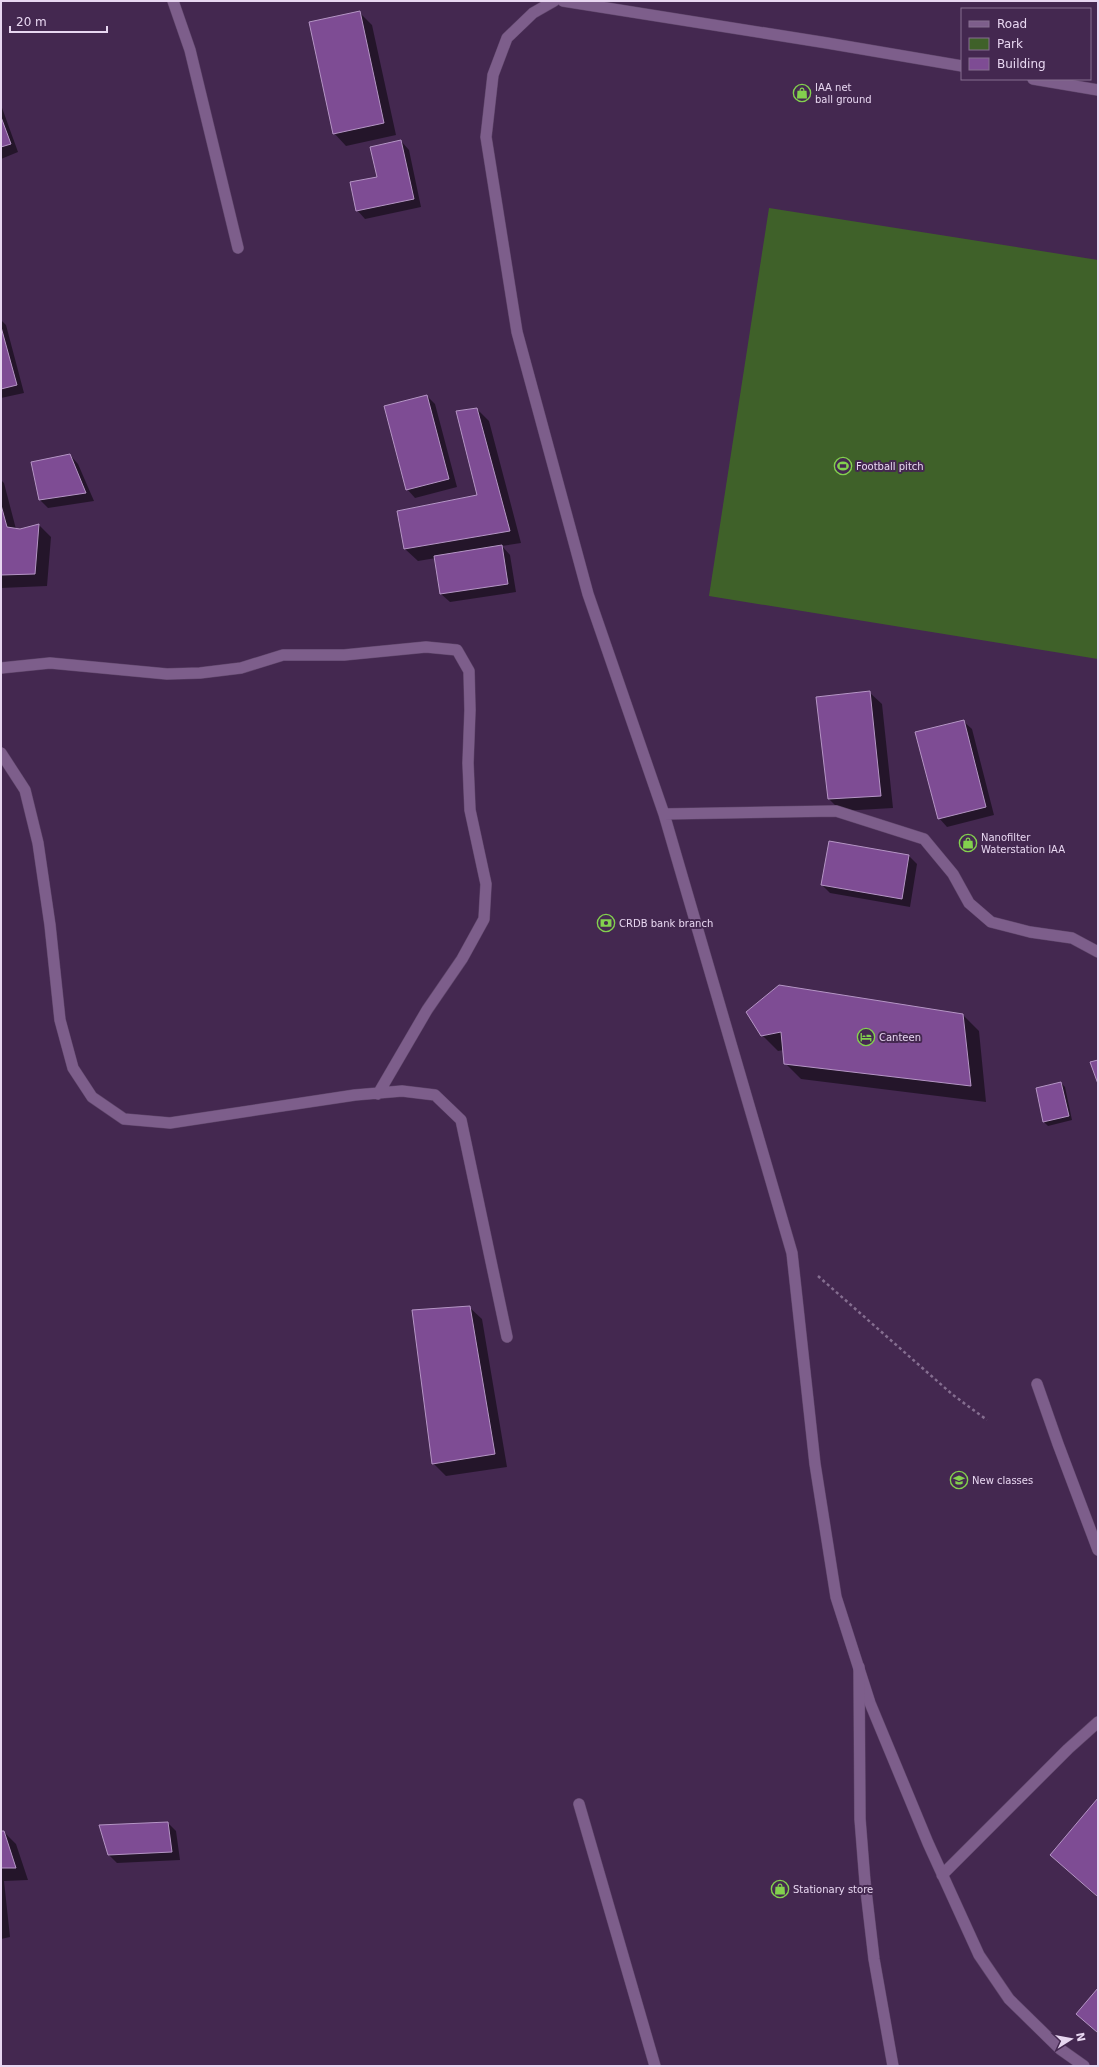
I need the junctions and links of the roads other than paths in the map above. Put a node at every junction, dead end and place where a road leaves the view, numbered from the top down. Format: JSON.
{"nodes":[{"id":1,"x":173,"y":1,"type":"edge"},
{"id":2,"x":554,"y":1,"type":"edge"},
{"id":3,"x":563,"y":1,"type":"edge"},
{"id":4,"x":961,"y":66,"type":"edge"},
{"id":5,"x":1040,"y":80,"type":"edge"},
{"id":6,"x":1098,"y":90,"type":"edge"},
{"id":7,"x":238,"y":248,"type":"dead end"},
{"id":8,"x":1,"y":668,"type":"edge"},
{"id":9,"x":1,"y":753,"type":"edge"},
{"id":10,"x":664,"y":814,"type":"junction"},
{"id":11,"x":1098,"y":952,"type":"edge"},
{"id":12,"x":378,"y":1094,"type":"junction"},
{"id":13,"x":507,"y":1337,"type":"dead end"},
{"id":14,"x":1037,"y":1384,"type":"dead end"},
{"id":15,"x":1098,"y":1550,"type":"edge"},
{"id":16,"x":859,"y":1667,"type":"junction"},
{"id":17,"x":1098,"y":1722,"type":"edge"},
{"id":18,"x":579,"y":1804,"type":"dead end"},
{"id":19,"x":942,"y":1875,"type":"junction"},
{"id":20,"x":655,"y":2066,"type":"edge"},
{"id":21,"x":893,"y":2066,"type":"edge"},
{"id":22,"x":1084,"y":2066,"type":"edge"}],
"edges":[{"from":1,"to":7,"type":"street"},
{"from":2,"to":10,"type":"street"},
{"from":3,"to":4,"type":"street"},
{"from":5,"to":6,"type":"street"},
{"from":8,"to":12,"type":"street"},
{"from":9,"to":12,"type":"street"},
{"from":10,"to":11,"type":"street"},
{"from":10,"to":16,"type":"street"},
{"from":12,"to":13,"type":"street"},
{"from":14,"to":15,"type":"street"},
{"from":16,"to":19,"type":"street"},
{"from":16,"to":21,"type":"street"},
{"from":17,"to":19,"type":"street"},
{"from":18,"to":20,"type":"street"},
{"from":19,"to":22,"type":"street"}]}
